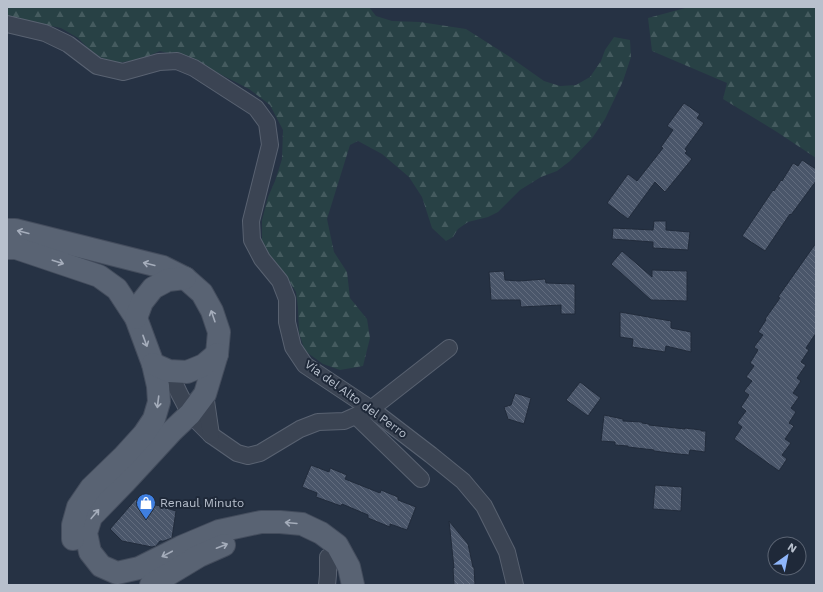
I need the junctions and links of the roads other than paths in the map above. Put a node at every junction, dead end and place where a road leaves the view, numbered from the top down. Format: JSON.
{"nodes":[{"id":1,"x":7,"y":24,"type":"edge"},
{"id":2,"x":7,"y":230,"type":"edge"},
{"id":3,"x":7,"y":248,"type":"edge"},
{"id":4,"x":185,"y":278,"type":"junction"},
{"id":5,"x":136,"y":318,"type":"junction"},
{"id":6,"x":449,"y":348,"type":"dead end"},
{"id":7,"x":217,"y":354,"type":"junction"},
{"id":8,"x":161,"y":367,"type":"junction"},
{"id":9,"x":205,"y":394,"type":"junction"},
{"id":10,"x":371,"y":409,"type":"junction"},
{"id":11,"x":190,"y":414,"type":"junction"},
{"id":12,"x":356,"y":416,"type":"junction"},
{"id":13,"x":211,"y":434,"type":"junction"},
{"id":14,"x":421,"y":479,"type":"dead end"},
{"id":15,"x":328,"y":557,"type":"junction"},
{"id":16,"x":108,"y":585,"type":"edge"},
{"id":17,"x":151,"y":585,"type":"edge"},
{"id":18,"x":327,"y":585,"type":"edge"},
{"id":19,"x":340,"y":585,"type":"edge"},
{"id":20,"x":353,"y":585,"type":"edge"},
{"id":21,"x":515,"y":585,"type":"edge"}],
"edges":[{"from":1,"to":10,"type":"street","name":"Vía del Alto del Perro"},
{"from":4,"to":2,"type":"main road","one_way":true},
{"from":3,"to":5,"type":"main road","one_way":true},
{"from":4,"to":5,"type":"main road"},
{"from":7,"to":4,"type":"main road","one_way":true},
{"from":5,"to":8,"type":"main road","one_way":true},
{"from":6,"to":10,"type":"street"},
{"from":7,"to":8,"type":"main road"},
{"from":7,"to":9,"type":"main road"},
{"from":8,"to":11,"type":"street"},
{"from":8,"to":16,"type":"main road","one_way":true},
{"from":9,"to":11,"type":"main road"},
{"from":9,"to":13,"type":"street"},
{"from":10,"to":12,"type":"street"},
{"from":10,"to":21,"type":"street","name":"Vía del Alto del Perro"},
{"from":11,"to":13,"type":"street"},
{"from":20,"to":11,"type":"main road","one_way":true},
{"from":12,"to":13,"type":"street"},
{"from":12,"to":14,"type":"street"},
{"from":17,"to":15,"type":"main road","one_way":true},
{"from":15,"to":18,"type":"street"},
{"from":15,"to":19,"type":"main road"}]}
